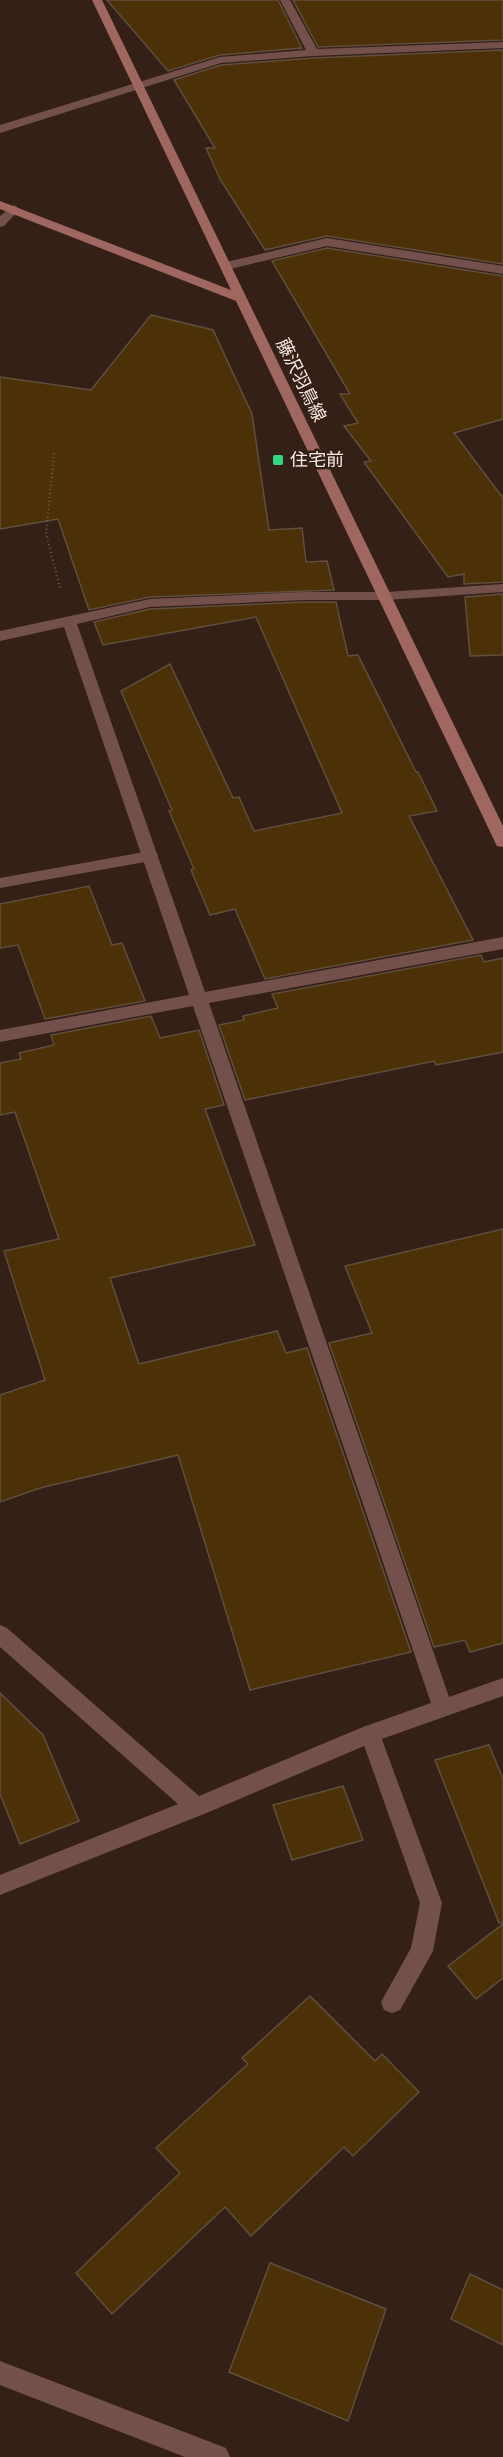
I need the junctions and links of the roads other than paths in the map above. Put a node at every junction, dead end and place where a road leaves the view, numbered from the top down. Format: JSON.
{"nodes":[{"id":1,"x":97,"y":0,"type":"edge"},
{"id":2,"x":285,"y":0,"type":"edge"},
{"id":3,"x":503,"y":45,"type":"edge"},
{"id":4,"x":313,"y":53,"type":"junction"},
{"id":5,"x":139,"y":87,"type":"junction"},
{"id":6,"x":0,"y":129,"type":"edge"},
{"id":7,"x":0,"y":205,"type":"edge"},
{"id":8,"x":14,"y":209,"type":"junction"},
{"id":9,"x":0,"y":223,"type":"edge"},
{"id":10,"x":226,"y":266,"type":"junction"},
{"id":11,"x":503,"y":270,"type":"edge"},
{"id":12,"x":239,"y":298,"type":"junction"},
{"id":13,"x":503,"y":588,"type":"edge"},
{"id":14,"x":386,"y":596,"type":"junction"},
{"id":15,"x":69,"y":621,"type":"junction"},
{"id":16,"x":0,"y":636,"type":"edge"},
{"id":17,"x":503,"y":842,"type":"edge"},
{"id":18,"x":150,"y":856,"type":"junction"},
{"id":19,"x":0,"y":884,"type":"edge"},
{"id":20,"x":503,"y":943,"type":"edge"},
{"id":21,"x":200,"y":1000,"type":"junction"},
{"id":22,"x":0,"y":1036,"type":"edge"},
{"id":23,"x":0,"y":1634,"type":"edge"},
{"id":24,"x":503,"y":1687,"type":"edge"},
{"id":25,"x":442,"y":1706,"type":"junction"},
{"id":26,"x":369,"y":1734,"type":"junction"},
{"id":27,"x":196,"y":1807,"type":"junction"},
{"id":28,"x":0,"y":1885,"type":"edge"},
{"id":29,"x":392,"y":2002,"type":"dead end"},
{"id":30,"x":0,"y":2373,"type":"edge"},
{"id":31,"x":217,"y":2457,"type":"edge"}],
"edges":[{"from":1,"to":5,"type":"street","name":"藤沢羽鳥線"},
{"from":2,"to":4,"type":"street"},
{"from":3,"to":4,"type":"street"},
{"from":4,"to":5,"type":"street"},
{"from":5,"to":6,"type":"street"},
{"from":5,"to":10,"type":"street","name":"藤沢羽鳥線"},
{"from":7,"to":8,"type":"street"},
{"from":8,"to":9,"type":"street"},
{"from":8,"to":12,"type":"street"},
{"from":10,"to":11,"type":"street"},
{"from":10,"to":12,"type":"street","name":"藤沢羽鳥線"},
{"from":12,"to":14,"type":"street","name":"藤沢羽鳥線"},
{"from":13,"to":14,"type":"street"},
{"from":14,"to":15,"type":"street"},
{"from":14,"to":17,"type":"street","name":"藤沢羽鳥線"},
{"from":15,"to":16,"type":"street"},
{"from":15,"to":18,"type":"street"},
{"from":18,"to":19,"type":"street"},
{"from":18,"to":21,"type":"street"},
{"from":20,"to":21,"type":"street"},
{"from":21,"to":22,"type":"street"},
{"from":21,"to":25,"type":"street"},
{"from":23,"to":27,"type":"street"},
{"from":24,"to":25,"type":"street"},
{"from":25,"to":26,"type":"street"},
{"from":26,"to":27,"type":"street"},
{"from":26,"to":29,"type":"street"},
{"from":27,"to":28,"type":"street"},
{"from":30,"to":31,"type":"street"}]}
